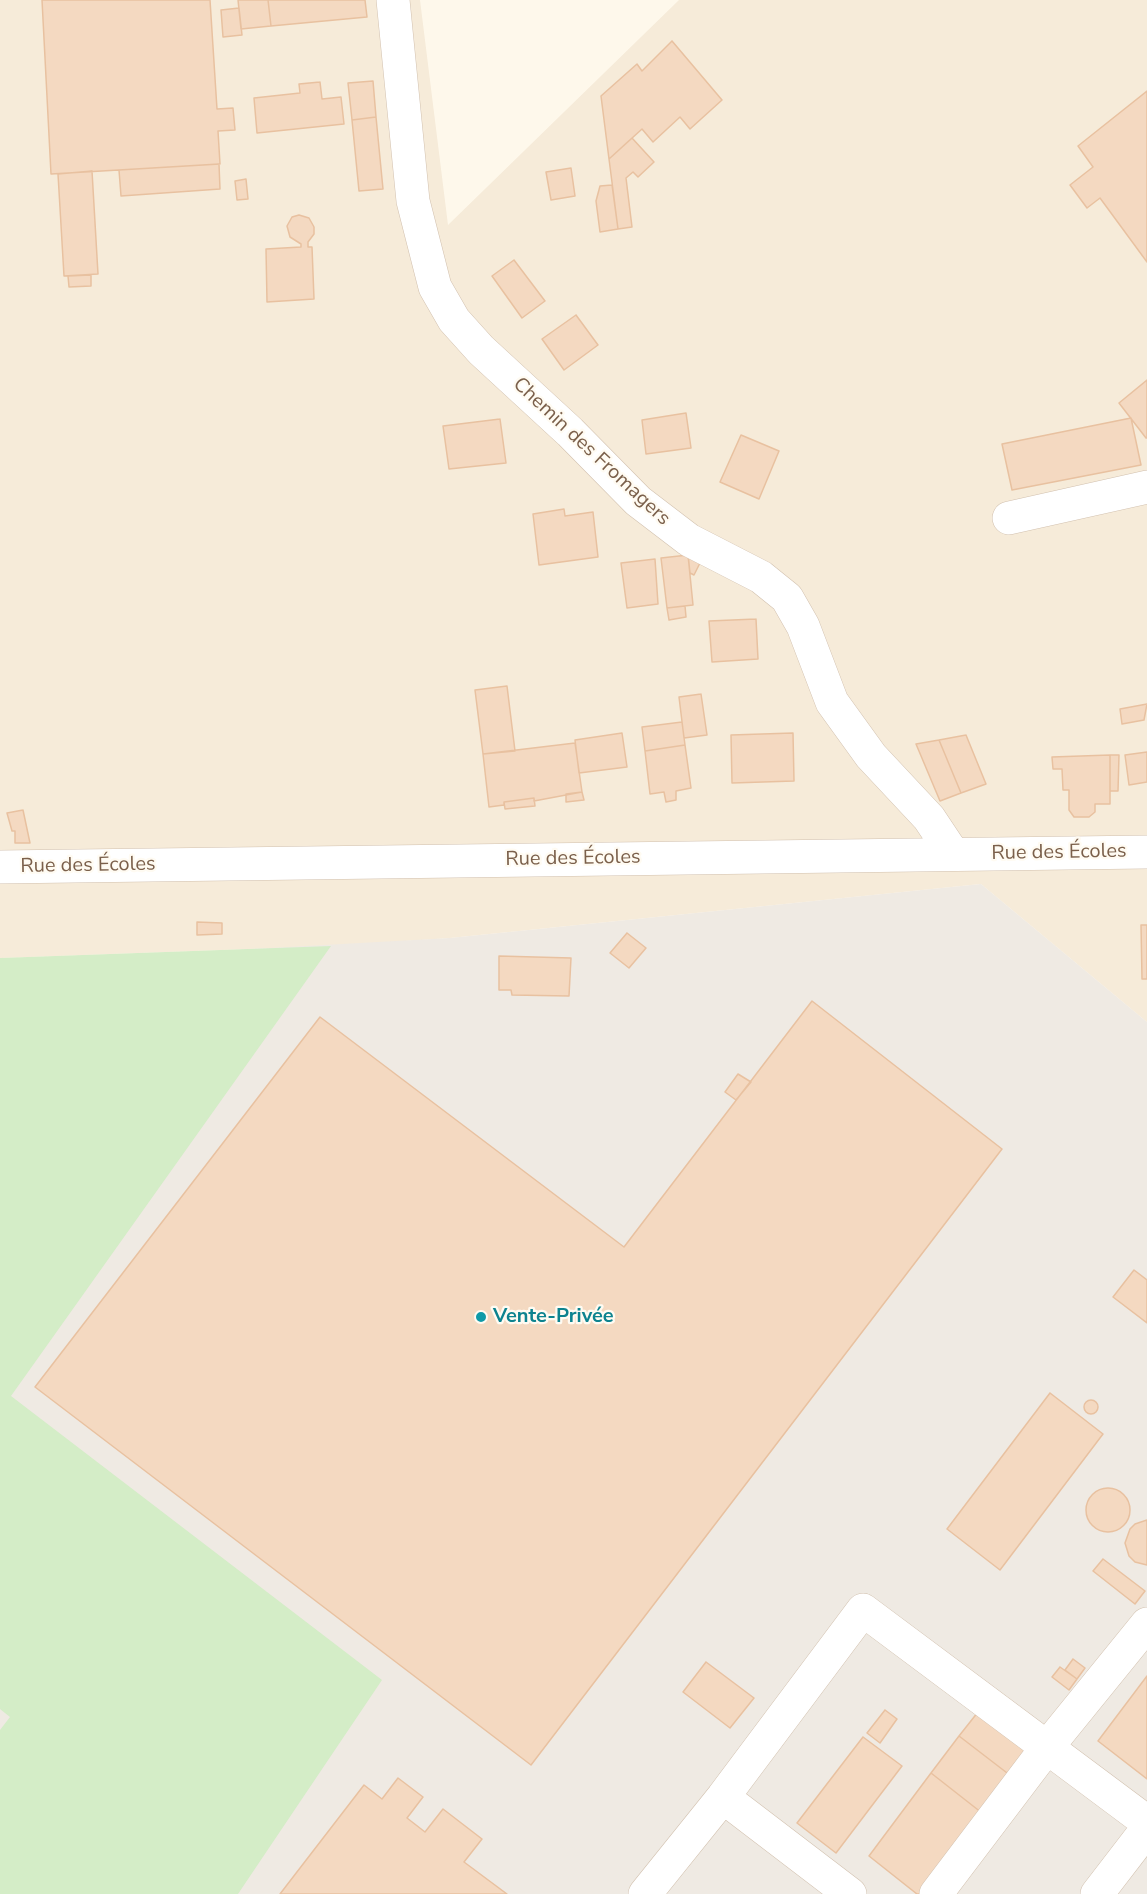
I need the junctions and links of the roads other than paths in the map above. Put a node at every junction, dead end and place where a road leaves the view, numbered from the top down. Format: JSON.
{"nodes":[{"id":1,"x":393,"y":0,"type":"edge"},
{"id":2,"x":1147,"y":487,"type":"edge"},
{"id":3,"x":1009,"y":519,"type":"dead end"},
{"id":4,"x":1147,"y":852,"type":"edge"},
{"id":5,"x":953,"y":854,"type":"junction"},
{"id":6,"x":0,"y":867,"type":"edge"},
{"id":7,"x":1147,"y":1624,"type":"edge"},
{"id":8,"x":1048,"y":1746,"type":"junction"},
{"id":9,"x":723,"y":1797,"type":"junction"},
{"id":10,"x":1147,"y":1822,"type":"edge"},
{"id":11,"x":1147,"y":1829,"type":"edge"},
{"id":12,"x":645,"y":1894,"type":"edge"},
{"id":13,"x":850,"y":1894,"type":"edge"},
{"id":14,"x":936,"y":1894,"type":"edge"},
{"id":15,"x":1097,"y":1894,"type":"edge"}],
"edges":[{"from":1,"to":5,"type":"street","name":"Chemin des Fromagers"},
{"from":2,"to":3,"type":"street"},
{"from":4,"to":5,"type":"street","name":"Rue des Écoles"},
{"from":5,"to":6,"type":"street","name":"Rue des Écoles"},
{"from":7,"to":8,"type":"street"},
{"from":8,"to":9,"type":"street"},
{"from":8,"to":10,"type":"street"},
{"from":8,"to":14,"type":"street"},
{"from":9,"to":12,"type":"street"},
{"from":9,"to":13,"type":"street"},
{"from":11,"to":15,"type":"street"}]}
